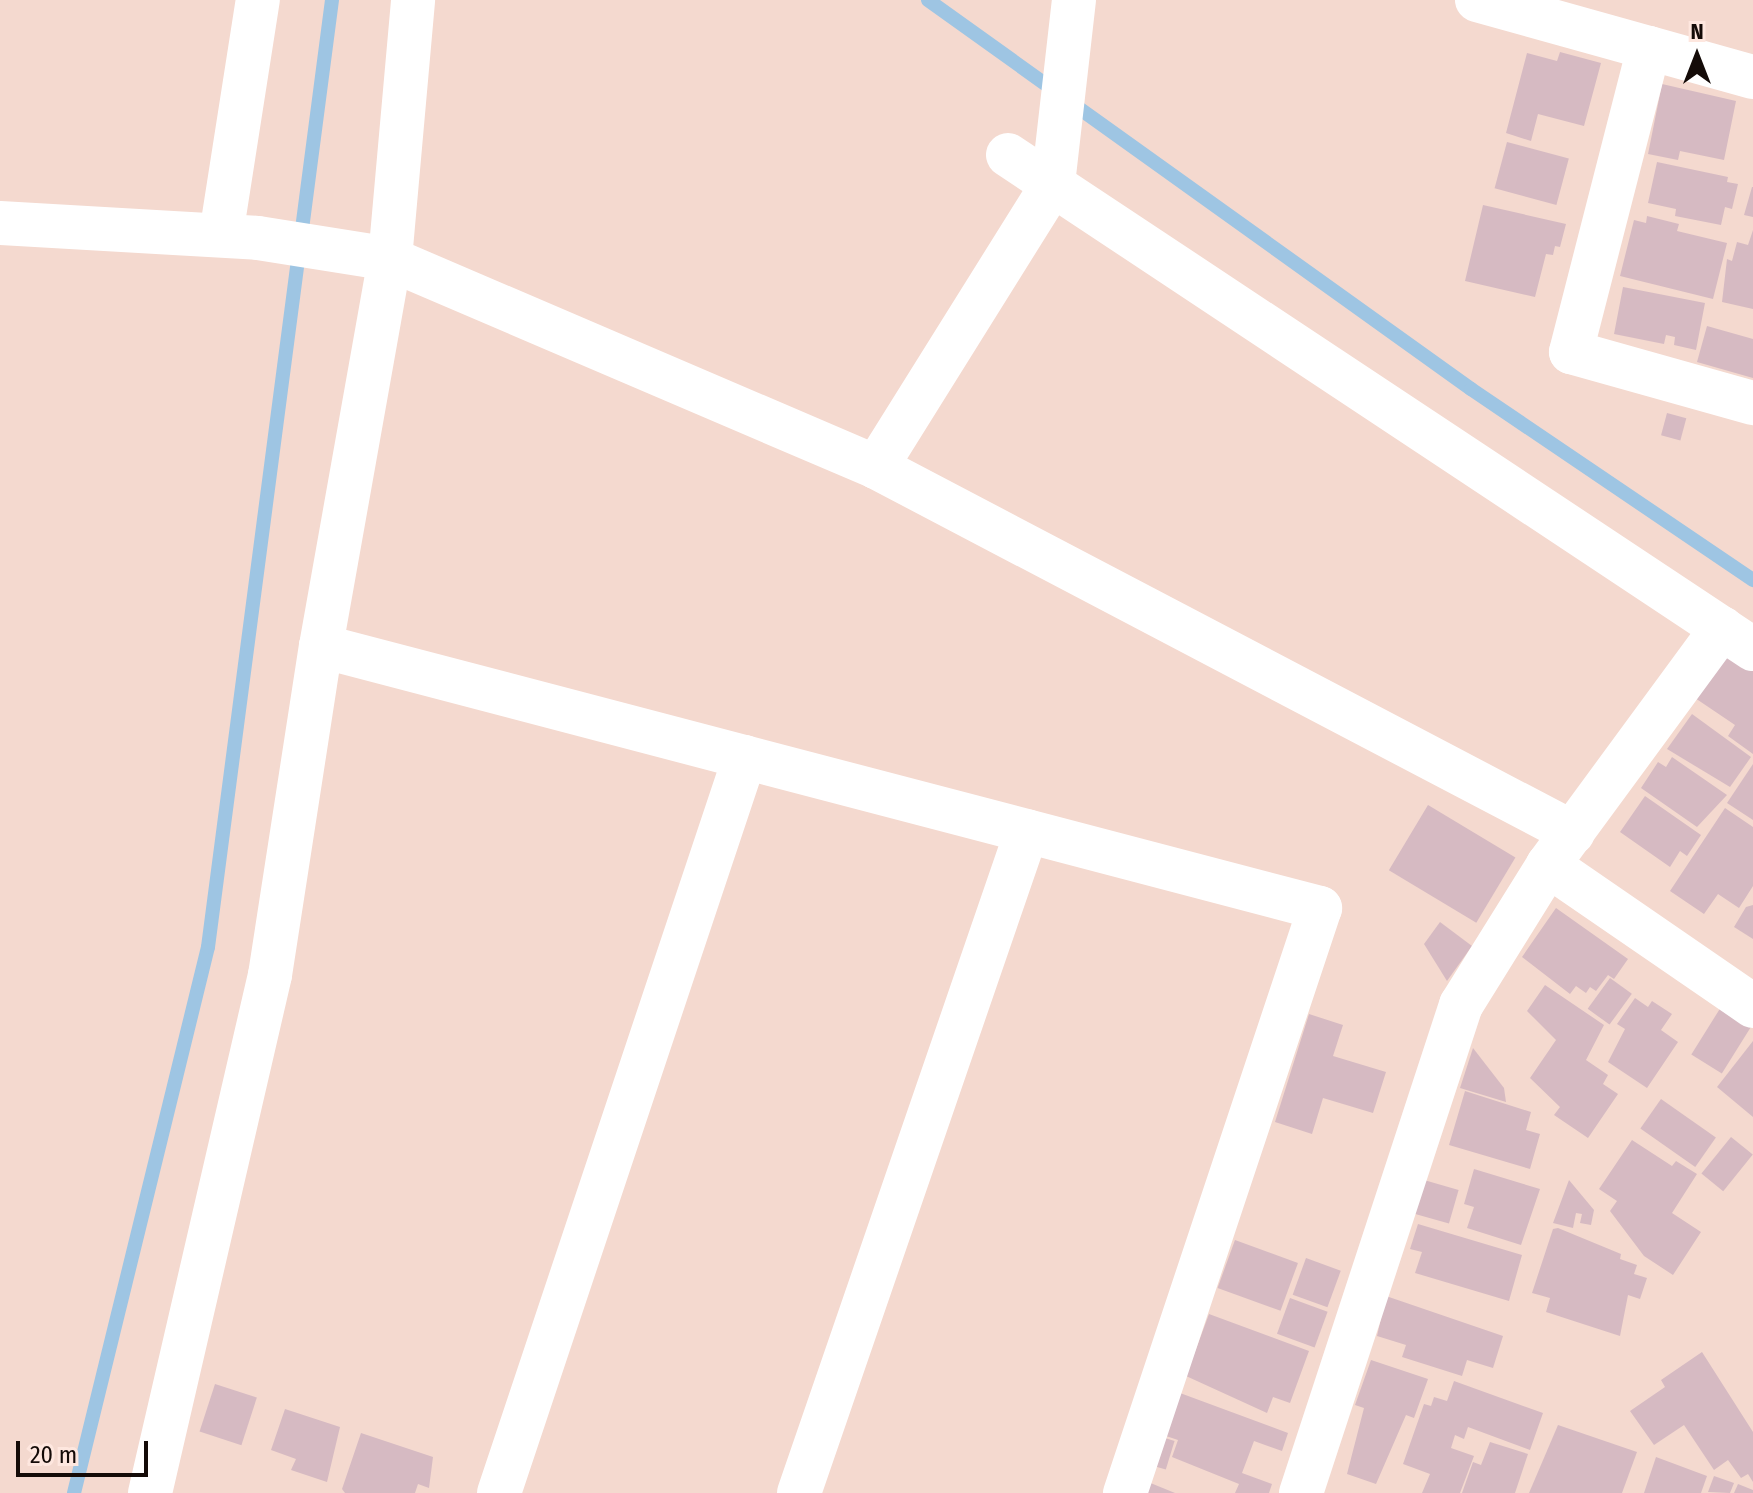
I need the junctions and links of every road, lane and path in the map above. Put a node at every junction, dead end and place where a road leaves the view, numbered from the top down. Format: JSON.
{"nodes":[{"id":1,"x":258,"y":0,"type":"edge"},
{"id":2,"x":413,"y":0,"type":"edge"},
{"id":3,"x":1477,"y":0,"type":"edge"},
{"id":4,"x":1073,"y":9,"type":"edge"},
{"id":5,"x":1649,"y":48,"type":"junction"},
{"id":6,"x":1753,"y":77,"type":"edge"},
{"id":7,"x":1008,"y":155,"type":"dead end"},
{"id":8,"x":1054,"y":174,"type":"junction"},
{"id":9,"x":0,"y":223,"type":"edge"},
{"id":10,"x":240,"y":236,"type":"junction"},
{"id":11,"x":378,"y":258,"type":"junction"},
{"id":12,"x":1753,"y":403,"type":"edge"},
{"id":13,"x":876,"y":467,"type":"junction"},
{"id":14,"x":1737,"y":638,"type":"edge"},
{"id":15,"x":321,"y":646,"type":"junction"},
{"id":16,"x":745,"y":757,"type":"junction"},
{"id":17,"x":1027,"y":831,"type":"junction"},
{"id":18,"x":1560,"y":849,"type":"junction"},
{"id":19,"x":1753,"y":1006,"type":"edge"},
{"id":20,"x":161,"y":1490,"type":"edge"},
{"id":21,"x":499,"y":1493,"type":"edge"},
{"id":22,"x":799,"y":1493,"type":"edge"},
{"id":23,"x":1125,"y":1493,"type":"edge"},
{"id":24,"x":1302,"y":1493,"type":"edge"}],
"edges":[{"from":1,"to":10,"type":"street"},
{"from":2,"to":11,"type":"street"},
{"from":3,"to":5,"type":"street"},
{"from":4,"to":8,"type":"street"},
{"from":5,"to":6,"type":"street"},
{"from":5,"to":12,"type":"street"},
{"from":7,"to":8,"type":"street"},
{"from":8,"to":13,"type":"street"},
{"from":8,"to":14,"type":"street"},
{"from":9,"to":10,"type":"street"},
{"from":10,"to":11,"type":"street"},
{"from":11,"to":13,"type":"street"},
{"from":11,"to":15,"type":"street"},
{"from":13,"to":18,"type":"street"},
{"from":14,"to":18,"type":"street"},
{"from":15,"to":16,"type":"street"},
{"from":15,"to":20,"type":"street"},
{"from":16,"to":17,"type":"street"},
{"from":16,"to":21,"type":"street"},
{"from":17,"to":22,"type":"street"},
{"from":17,"to":23,"type":"street"},
{"from":18,"to":19,"type":"street"},
{"from":18,"to":24,"type":"street"}]}
